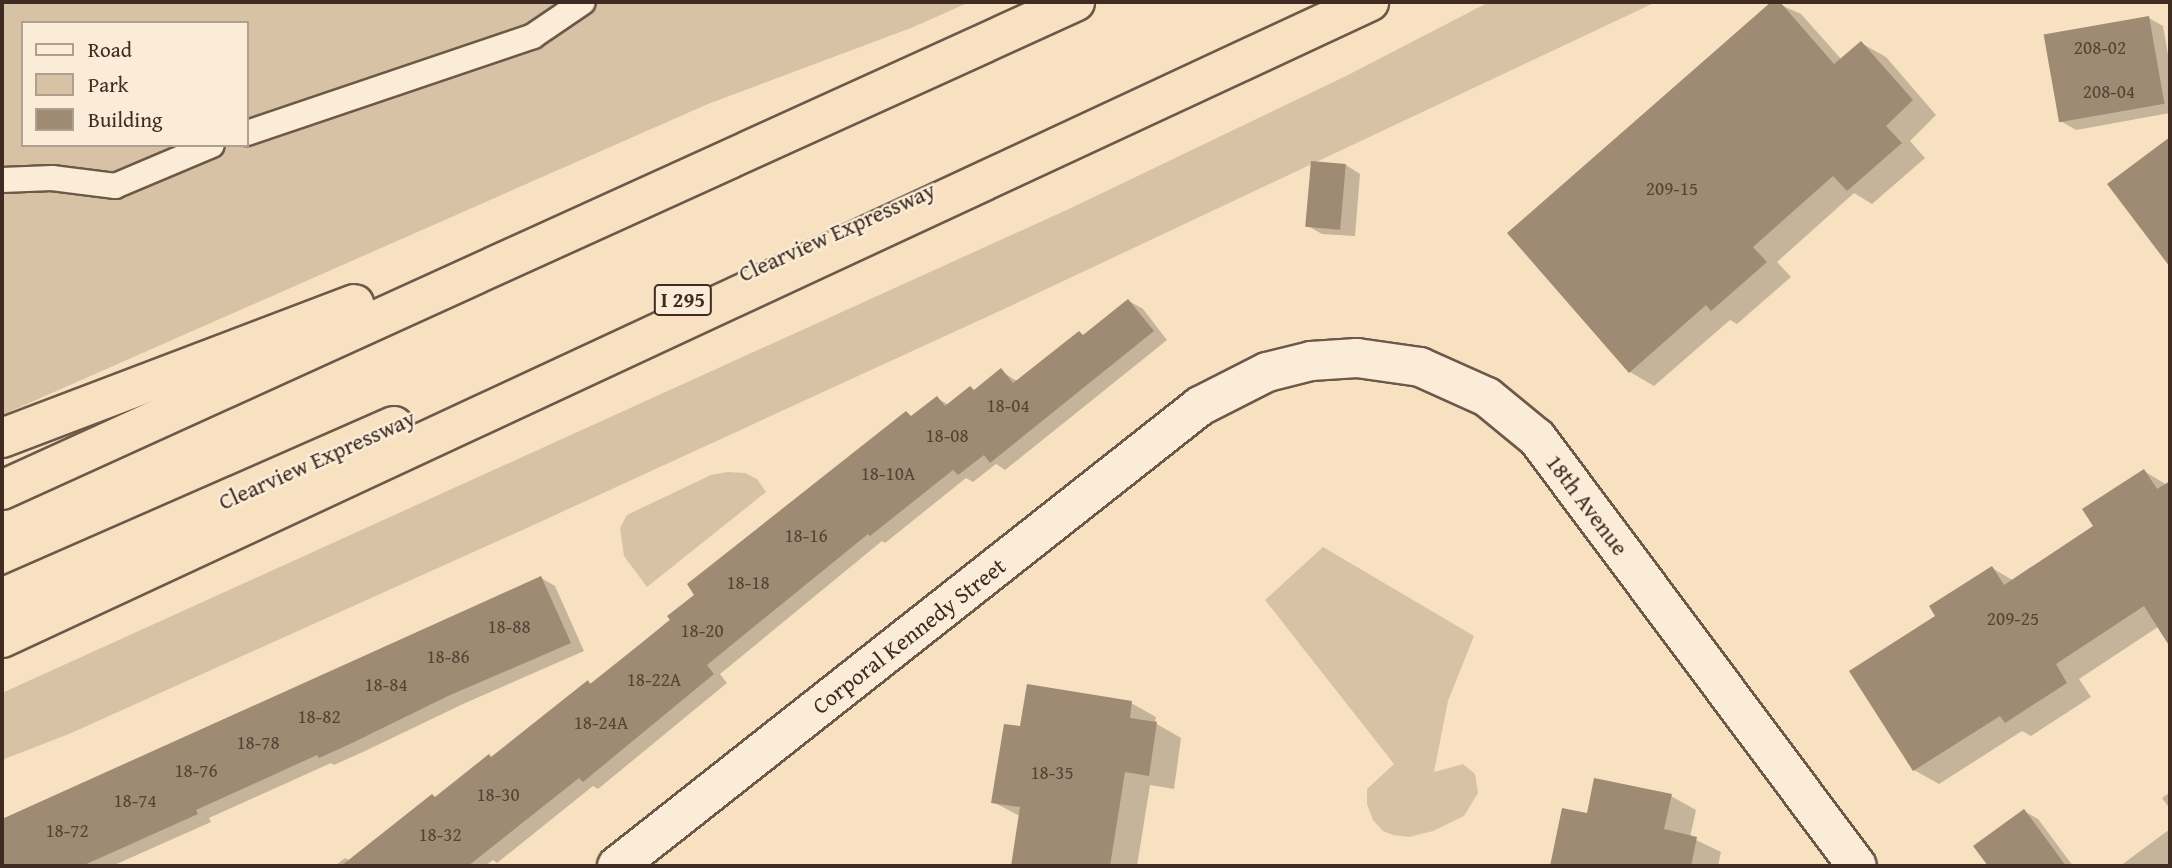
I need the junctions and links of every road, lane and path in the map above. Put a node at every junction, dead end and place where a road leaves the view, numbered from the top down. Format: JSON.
{"nodes":[{"id":1,"x":583,"y":2,"type":"edge"},
{"id":2,"x":1075,"y":2,"type":"edge"},
{"id":3,"x":1366,"y":2,"type":"edge"},
{"id":4,"x":815,"y":122,"type":"junction"},
{"id":5,"x":248,"y":133,"type":"edge"},
{"id":6,"x":207,"y":147,"type":"edge"},
{"id":7,"x":2,"y":180,"type":"edge"},
{"id":8,"x":1200,"y":406,"type":"joint"},
{"id":9,"x":2,"y":438,"type":"edge"},
{"id":10,"x":2,"y":490,"type":"edge"},
{"id":11,"x":2,"y":598,"type":"edge"},
{"id":12,"x":2,"y":638,"type":"edge"},
{"id":13,"x":617,"y":866,"type":"edge"},
{"id":14,"x":1857,"y":866,"type":"edge"}],
"edges":[{"from":1,"to":5,"type":"lane"},
{"from":2,"to":4,"type":"highway"},
{"from":3,"to":11,"type":"highway","name":"Clearview Expressway","number":"I 295"},
{"from":3,"to":12,"type":"highway"},
{"from":4,"to":9,"type":"highway"},
{"from":4,"to":10,"type":"highway"},
{"from":6,"to":7,"type":"lane"},
{"from":8,"to":13,"type":"street","name":"Corporal Kennedy Street"},
{"from":8,"to":14,"type":"street","name":"18th Avenue"}]}
